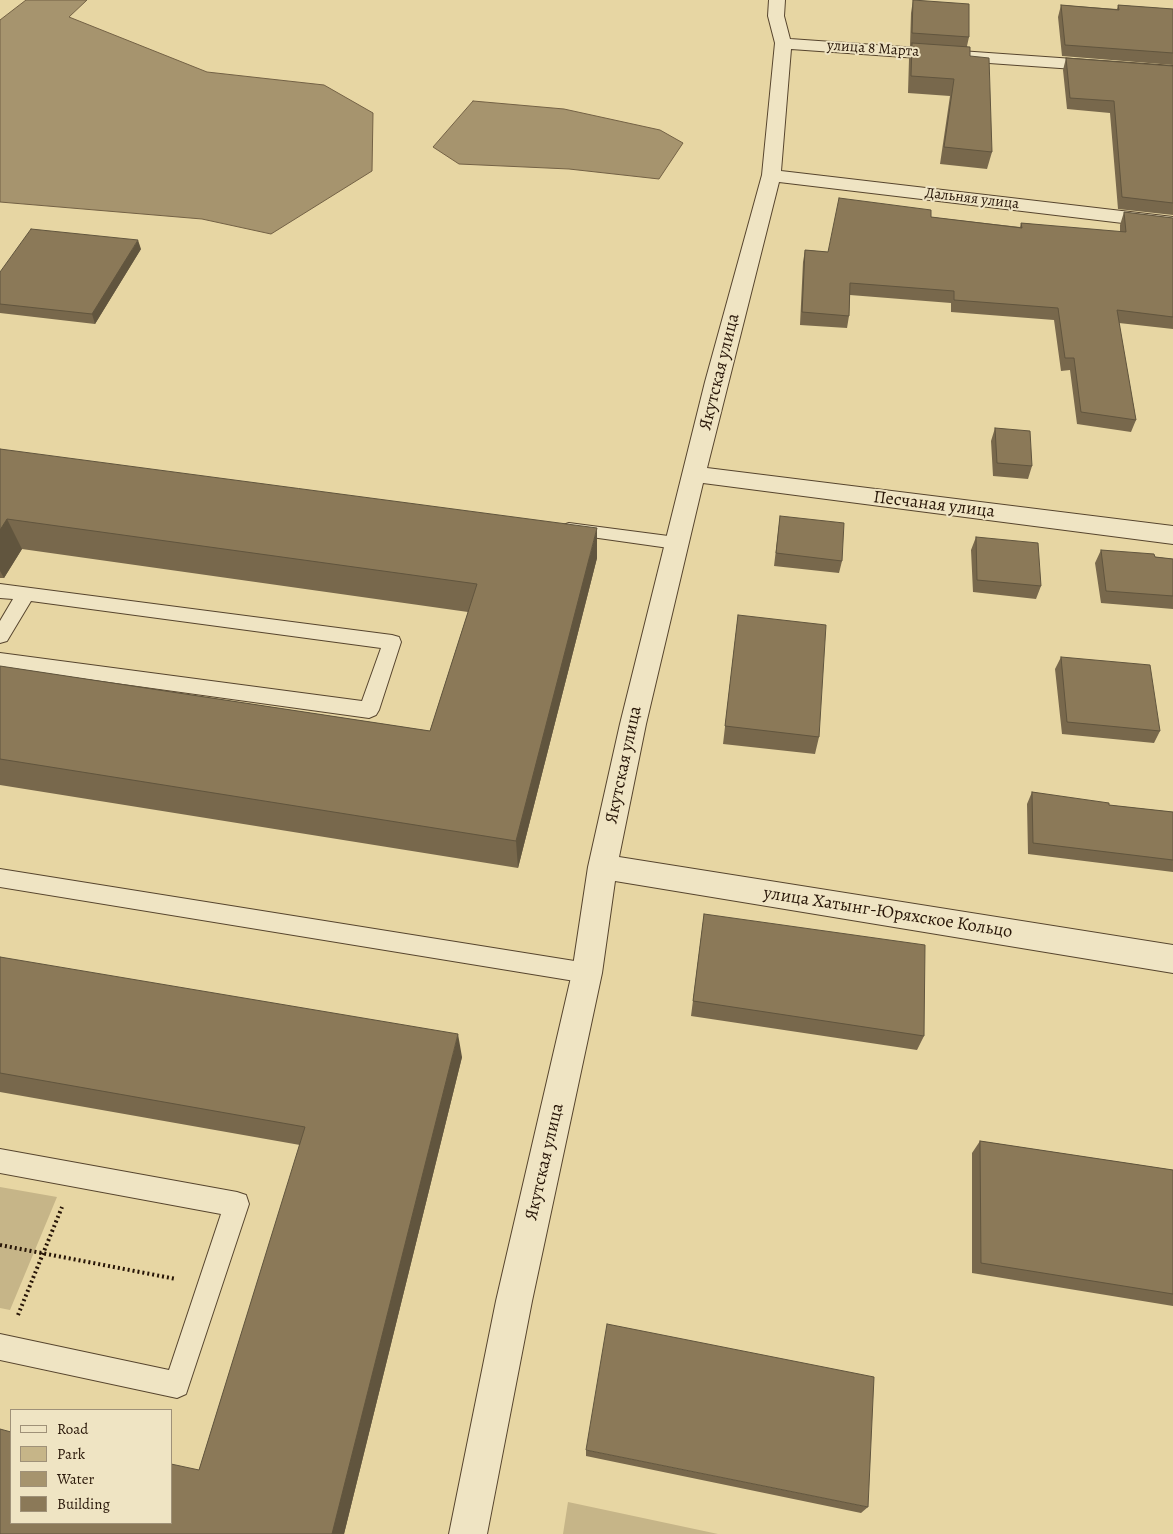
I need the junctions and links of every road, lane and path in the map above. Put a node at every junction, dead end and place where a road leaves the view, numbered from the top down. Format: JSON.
{"nodes":[{"id":1,"x":778,"y":0,"type":"edge"},
{"id":2,"x":783,"y":43,"type":"junction"},
{"id":3,"x":1173,"y":72,"type":"edge"},
{"id":4,"x":771,"y":174,"type":"junction"},
{"id":5,"x":1173,"y":223,"type":"edge"},
{"id":6,"x":694,"y":474,"type":"junction"},
{"id":7,"x":549,"y":526,"type":"edge"},
{"id":8,"x":1173,"y":536,"type":"edge"},
{"id":9,"x":676,"y":543,"type":"junction"},
{"id":10,"x":0,"y":591,"type":"edge"},
{"id":11,"x":26,"y":594,"type":"junction"},
{"id":12,"x":0,"y":636,"type":"edge"},
{"id":13,"x":0,"y":660,"type":"edge"},
{"id":14,"x":602,"y":867,"type":"junction"},
{"id":15,"x":0,"y":878,"type":"edge"},
{"id":16,"x":1173,"y":959,"type":"edge"},
{"id":17,"x":587,"y":972,"type":"junction"},
{"id":18,"x":0,"y":1161,"type":"edge"},
{"id":19,"x":76,"y":1175,"type":"junction"},
{"id":20,"x":0,"y":1245,"type":"edge"},
{"id":21,"x":43,"y":1254,"type":"junction"},
{"id":22,"x":210,"y":1285,"type":"junction"},
{"id":23,"x":2,"y":1347,"type":"edge"},
{"id":24,"x":468,"y":1534,"type":"edge"}],
"edges":[{"from":1,"to":2,"type":"street","name":"Якутская улица"},
{"from":2,"to":3,"type":"street","name":"улица 8 Марта"},
{"from":2,"to":4,"type":"street","name":"Якутская улица"},
{"from":4,"to":5,"type":"street","name":"Дальняя улица"},
{"from":4,"to":6,"type":"street","name":"Якутская улица"},
{"from":6,"to":8,"type":"street","name":"Песчаная улица"},
{"from":6,"to":9,"type":"street","name":"Якутская улица"},
{"from":7,"to":9,"type":"lane"},
{"from":9,"to":14,"type":"street","name":"Якутская улица"},
{"from":10,"to":11,"type":"lane"},
{"from":11,"to":12,"type":"lane"},
{"from":11,"to":13,"type":"lane"},
{"from":14,"to":16,"type":"street","name":"улица Хатынг-Юряхское Кольцо"},
{"from":14,"to":17,"type":"street","name":"Якутская улица"},
{"from":15,"to":17,"type":"lane"},
{"from":17,"to":24,"type":"street","name":"Якутская улица"},
{"from":18,"to":19,"type":"lane"},
{"from":19,"to":21,"type":"path"},
{"from":19,"to":22,"type":"lane"},
{"from":20,"to":21,"type":"path"},
{"from":21,"to":22,"type":"path"},
{"from":21,"to":23,"type":"path"},
{"from":22,"to":23,"type":"lane"}]}
